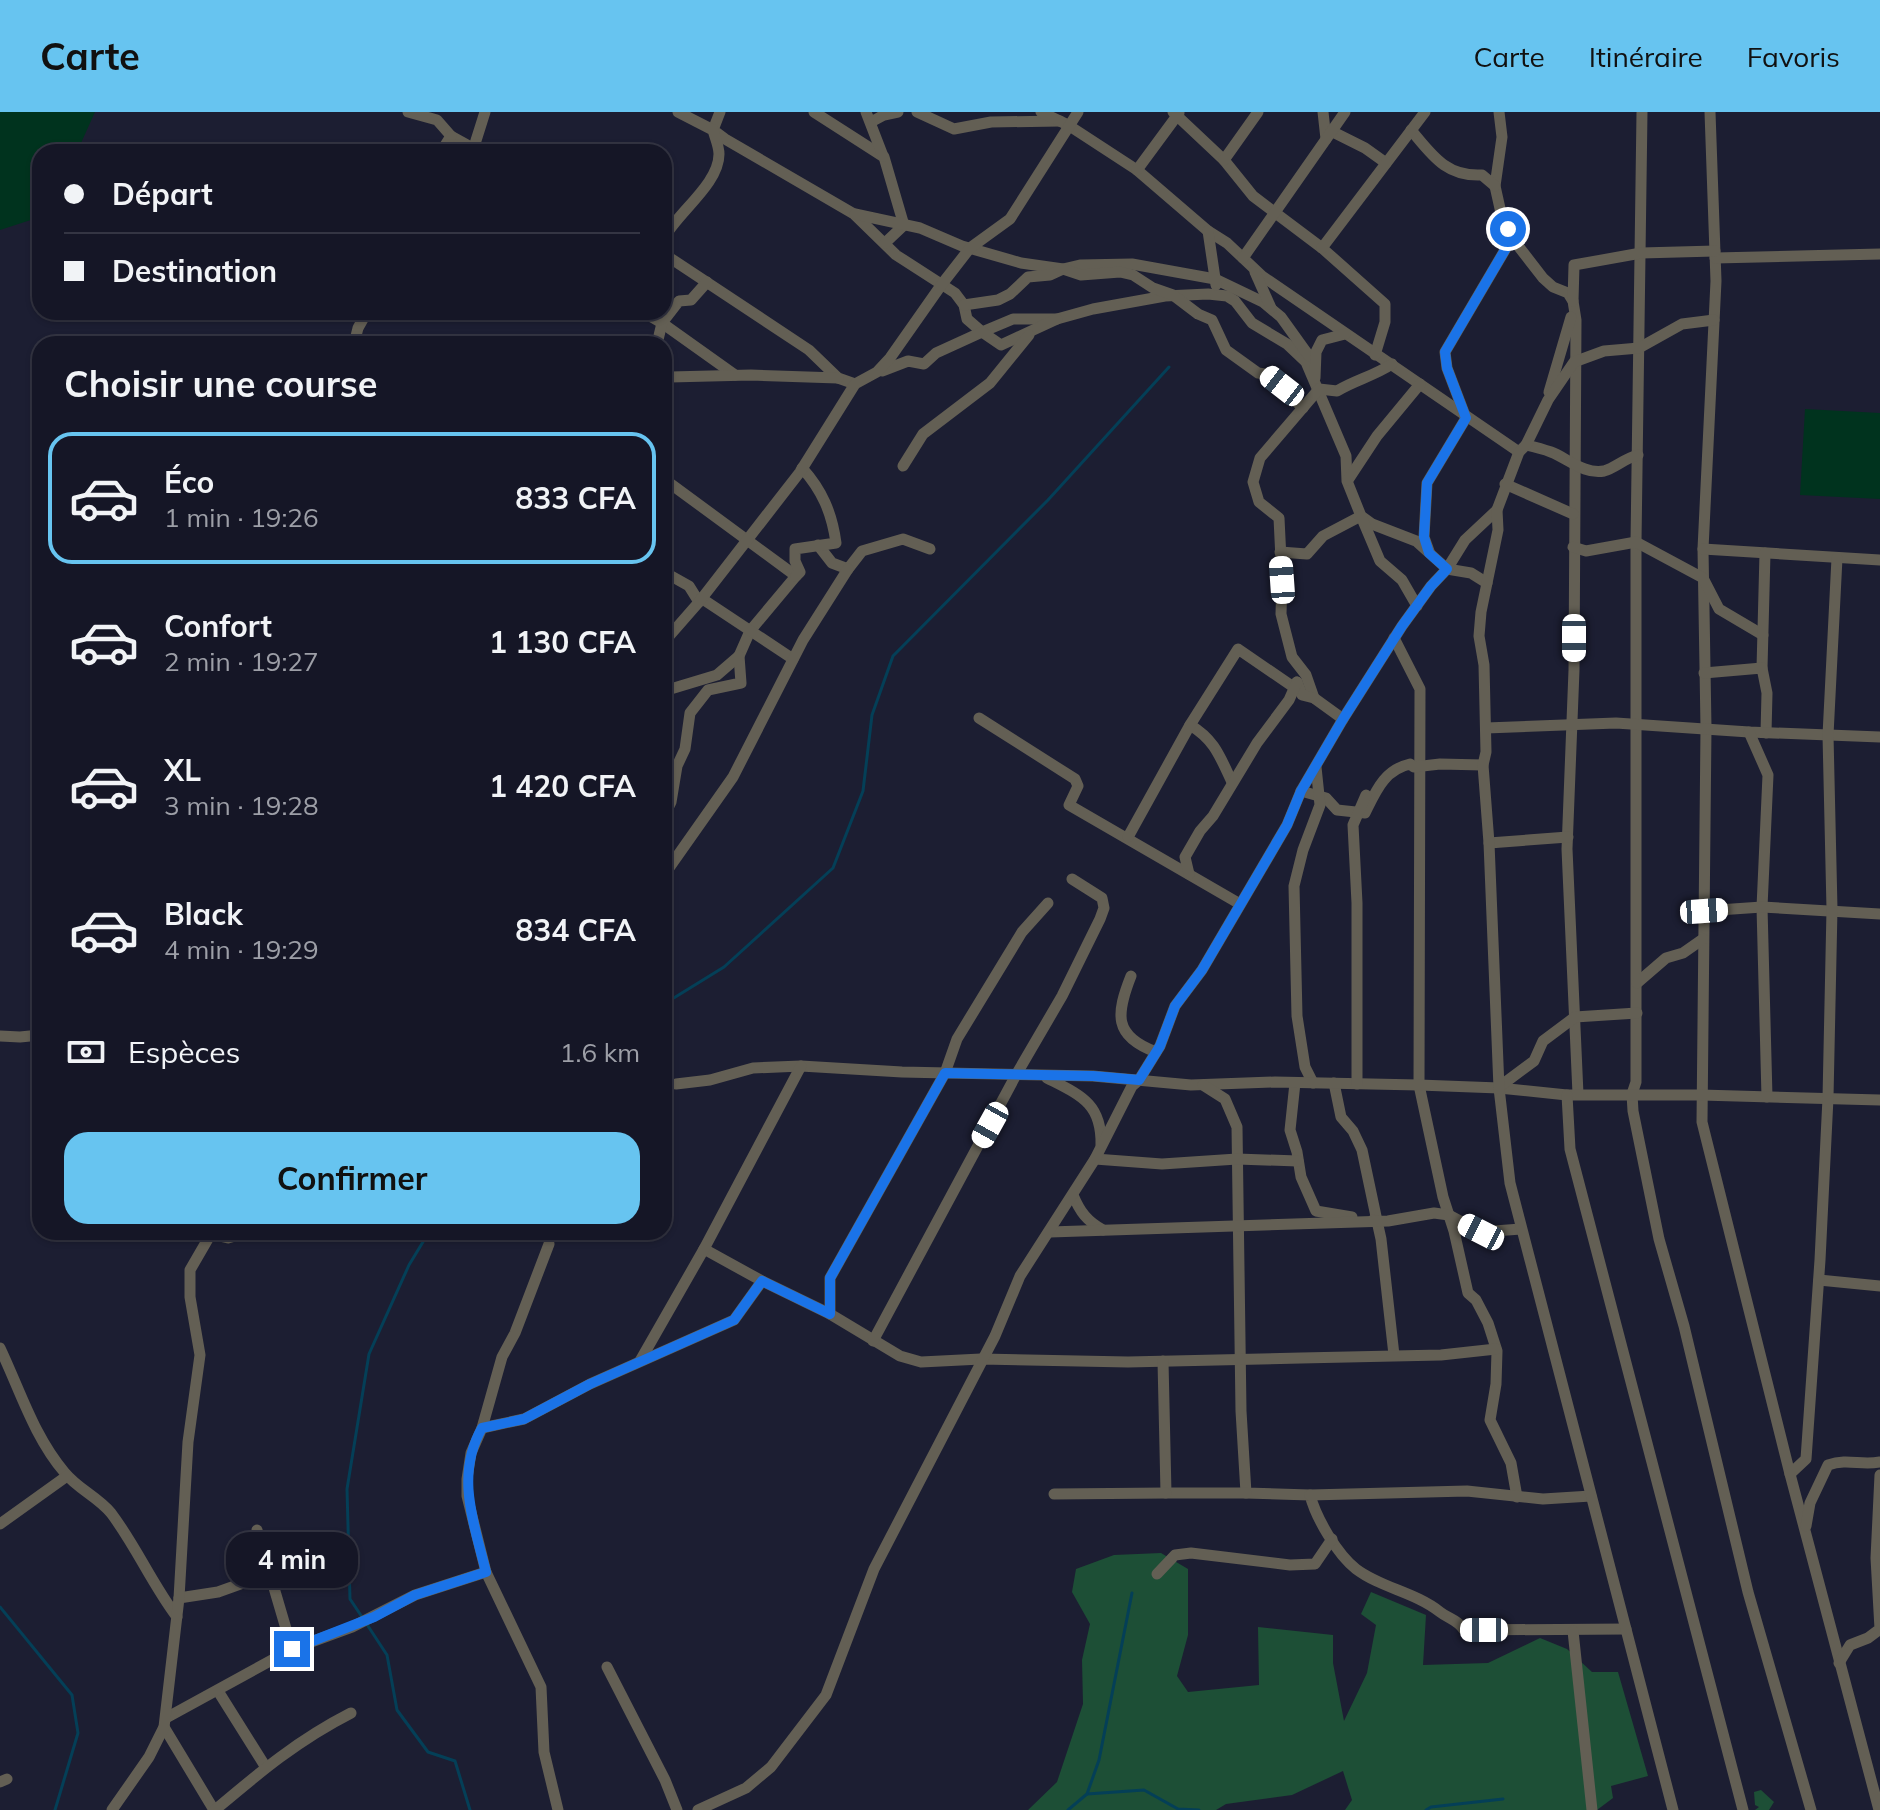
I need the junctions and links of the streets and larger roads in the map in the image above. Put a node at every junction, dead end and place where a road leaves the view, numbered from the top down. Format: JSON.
{"nodes":[{"id":1,"x":408,"y":112,"type":"edge"},
{"id":2,"x":485,"y":112,"type":"edge"},
{"id":3,"x":678,"y":112,"type":"edge"},
{"id":4,"x":720,"y":112,"type":"edge"},
{"id":5,"x":814,"y":112,"type":"edge"},
{"id":6,"x":898,"y":112,"type":"edge"},
{"id":7,"x":917,"y":112,"type":"edge"},
{"id":8,"x":1041,"y":112,"type":"edge"},
{"id":9,"x":1078,"y":112,"type":"edge"},
{"id":10,"x":1258,"y":112,"type":"edge"},
{"id":11,"x":1323,"y":112,"type":"edge"},
{"id":12,"x":1345,"y":112,"type":"edge"},
{"id":13,"x":1425,"y":112,"type":"edge"},
{"id":14,"x":1499,"y":112,"type":"edge"},
{"id":15,"x":1642,"y":112,"type":"edge"},
{"id":16,"x":1710,"y":112,"type":"edge"},
{"id":17,"x":1176,"y":114,"type":"edge"},
{"id":18,"x":868,"y":117,"type":"edge"},
{"id":19,"x":1064,"y":123,"type":"junction"},
{"id":20,"x":713,"y":130,"type":"junction"},
{"id":21,"x":1411,"y":130,"type":"junction"},
{"id":22,"x":1329,"y":135,"type":"junction"},
{"id":23,"x":451,"y":136,"type":"junction"},
{"id":24,"x":446,"y":144,"type":"edge"},
{"id":25,"x":464,"y":144,"type":"edge"},
{"id":26,"x":478,"y":144,"type":"edge"},
{"id":27,"x":884,"y":157,"type":"junction"},
{"id":28,"x":1224,"y":160,"type":"junction"},
{"id":29,"x":1386,"y":163,"type":"junction"},
{"id":30,"x":1137,"y":170,"type":"junction"},
{"id":31,"x":1495,"y":186,"type":"junction"},
{"id":32,"x":1274,"y":213,"type":"junction"},
{"id":33,"x":854,"y":214,"type":"junction"},
{"id":34,"x":903,"y":226,"type":"junction"},
{"id":35,"x":672,"y":228,"type":"edge"},
{"id":36,"x":1208,"y":231,"type":"junction"},
{"id":37,"x":1512,"y":238,"type":"junction"},
{"id":38,"x":885,"y":243,"type":"junction"},
{"id":39,"x":970,"y":248,"type":"junction"},
{"id":40,"x":1322,"y":248,"type":"junction"},
{"id":41,"x":1641,"y":253,"type":"junction"},
{"id":42,"x":1715,"y":254,"type":"junction"},
{"id":43,"x":1880,"y":254,"type":"edge"},
{"id":44,"x":1243,"y":258,"type":"junction"},
{"id":45,"x":672,"y":259,"type":"edge"},
{"id":46,"x":1253,"y":268,"type":"junction"},
{"id":47,"x":1063,"y":269,"type":"junction"},
{"id":48,"x":1215,"y":279,"type":"junction"},
{"id":49,"x":707,"y":282,"type":"junction"},
{"id":50,"x":942,"y":284,"type":"junction"},
{"id":51,"x":1217,"y":294,"type":"junction"},
{"id":52,"x":1173,"y":295,"type":"junction"},
{"id":53,"x":964,"y":305,"type":"junction"},
{"id":54,"x":1574,"y":305,"type":"junction"},
{"id":55,"x":672,"y":310,"type":"edge"},
{"id":56,"x":1272,"y":310,"type":"junction"},
{"id":57,"x":1057,"y":319,"type":"junction"},
{"id":58,"x":657,"y":320,"type":"edge"},
{"id":59,"x":664,"y":320,"type":"edge"},
{"id":60,"x":1714,"y":320,"type":"junction"},
{"id":61,"x":662,"y":323,"type":"junction"},
{"id":62,"x":982,"y":332,"type":"junction"},
{"id":63,"x":1030,"y":334,"type":"junction"},
{"id":64,"x":1345,"y":334,"type":"junction"},
{"id":65,"x":659,"y":336,"type":"edge"},
{"id":66,"x":1639,"y":348,"type":"junction"},
{"id":67,"x":1375,"y":355,"type":"junction"},
{"id":68,"x":1574,"y":362,"type":"junction"},
{"id":69,"x":1392,"y":364,"type":"junction"},
{"id":70,"x":877,"y":372,"type":"junction"},
{"id":71,"x":735,"y":375,"type":"junction"},
{"id":72,"x":672,"y":378,"type":"edge"},
{"id":73,"x":838,"y":378,"type":"junction"},
{"id":74,"x":855,"y":384,"type":"junction"},
{"id":75,"x":1420,"y":384,"type":"junction"},
{"id":76,"x":1317,"y":385,"type":"junction"},
{"id":77,"x":1303,"y":408,"type":"junction"},
{"id":78,"x":1543,"y":410,"type":"junction"},
{"id":79,"x":1466,"y":418,"type":"junction"},
{"id":80,"x":1523,"y":449,"type":"junction"},
{"id":81,"x":1638,"y":455,"type":"junction"},
{"id":82,"x":1574,"y":465,"type":"junction"},
{"id":83,"x":903,"y":466,"type":"dead end"},
{"id":84,"x":802,"y":468,"type":"junction"},
{"id":85,"x":1347,"y":481,"type":"junction"},
{"id":86,"x":1505,"y":484,"type":"junction"},
{"id":87,"x":672,"y":485,"type":"edge"},
{"id":88,"x":1497,"y":510,"type":"junction"},
{"id":89,"x":1573,"y":514,"type":"junction"},
{"id":90,"x":1361,"y":516,"type":"junction"},
{"id":91,"x":747,"y":540,"type":"junction"},
{"id":92,"x":1636,"y":542,"type":"junction"},
{"id":93,"x":818,"y":545,"type":"junction"},
{"id":94,"x":1573,"y":547,"type":"junction"},
{"id":95,"x":930,"y":549,"type":"dead end"},
{"id":96,"x":1703,"y":549,"type":"junction"},
{"id":97,"x":1280,"y":552,"type":"junction"},
{"id":98,"x":1429,"y":553,"type":"junction"},
{"id":99,"x":1765,"y":553,"type":"junction"},
{"id":100,"x":1837,"y":558,"type":"junction"},
{"id":101,"x":1880,"y":560,"type":"edge"},
{"id":102,"x":848,"y":569,"type":"junction"},
{"id":103,"x":1447,"y":569,"type":"junction"},
{"id":104,"x":672,"y":576,"type":"edge"},
{"id":105,"x":796,"y":576,"type":"junction"},
{"id":106,"x":1703,"y":578,"type":"junction"},
{"id":107,"x":1487,"y":583,"type":"junction"},
{"id":108,"x":700,"y":600,"type":"junction"},
{"id":109,"x":1417,"y":606,"type":"junction"},
{"id":110,"x":750,"y":631,"type":"junction"},
{"id":111,"x":672,"y":633,"type":"edge"},
{"id":112,"x":1763,"y":635,"type":"junction"},
{"id":113,"x":1394,"y":638,"type":"junction"},
{"id":114,"x":739,"y":656,"type":"junction"},
{"id":115,"x":793,"y":659,"type":"junction"},
{"id":116,"x":1762,"y":668,"type":"junction"},
{"id":117,"x":1704,"y":673,"type":"junction"},
{"id":118,"x":1297,"y":682,"type":"junction"},
{"id":119,"x":672,"y":689,"type":"edge"},
{"id":120,"x":1314,"y":698,"type":"junction"},
{"id":121,"x":979,"y":718,"type":"dead end"},
{"id":122,"x":1343,"y":719,"type":"junction"},
{"id":123,"x":1572,"y":723,"type":"junction"},
{"id":124,"x":1635,"y":724,"type":"junction"},
{"id":125,"x":1190,"y":725,"type":"junction"},
{"id":126,"x":1486,"y":728,"type":"junction"},
{"id":127,"x":1706,"y":728,"type":"junction"},
{"id":128,"x":1749,"y":732,"type":"junction"},
{"id":129,"x":1766,"y":733,"type":"junction"},
{"id":130,"x":1828,"y":735,"type":"junction"},
{"id":131,"x":1880,"y":737,"type":"edge"},
{"id":132,"x":1483,"y":765,"type":"junction"},
{"id":133,"x":1316,"y":766,"type":"junction"},
{"id":134,"x":1421,"y":767,"type":"junction"},
{"id":135,"x":1232,"y":782,"type":"junction"},
{"id":136,"x":1301,"y":791,"type":"junction"},
{"id":137,"x":1366,"y":795,"type":"dead end"},
{"id":138,"x":672,"y":796,"type":"edge"},
{"id":139,"x":1321,"y":797,"type":"junction"},
{"id":140,"x":1357,"y":812,"type":"junction"},
{"id":141,"x":1128,"y":837,"type":"junction"},
{"id":142,"x":1568,"y":837,"type":"junction"},
{"id":143,"x":1489,"y":843,"type":"junction"},
{"id":144,"x":672,"y":864,"type":"edge"},
{"id":145,"x":1189,"y":875,"type":"junction"},
{"id":146,"x":1072,"y":879,"type":"dead end"},
{"id":147,"x":1048,"y":903,"type":"dead end"},
{"id":148,"x":1240,"y":904,"type":"junction"},
{"id":149,"x":1762,"y":907,"type":"junction"},
{"id":150,"x":1832,"y":909,"type":"junction"},
{"id":151,"x":1704,"y":911,"type":"junction"},
{"id":152,"x":1880,"y":914,"type":"edge"},
{"id":153,"x":1703,"y":939,"type":"junction"},
{"id":154,"x":1131,"y":976,"type":"dead end"},
{"id":155,"x":1637,"y":983,"type":"junction"},
{"id":156,"x":1637,"y":1013,"type":"junction"},
{"id":157,"x":1575,"y":1017,"type":"junction"},
{"id":158,"x":0,"y":1036,"type":"edge"},
{"id":159,"x":32,"y":1036,"type":"edge"},
{"id":160,"x":1156,"y":1052,"type":"junction"},
{"id":161,"x":801,"y":1066,"type":"junction"},
{"id":162,"x":945,"y":1073,"type":"junction"},
{"id":163,"x":1016,"y":1075,"type":"junction"},
{"id":164,"x":1042,"y":1076,"type":"junction"},
{"id":165,"x":1139,"y":1080,"type":"junction"},
{"id":166,"x":1295,"y":1083,"type":"junction"},
{"id":167,"x":1313,"y":1083,"type":"junction"},
{"id":168,"x":1334,"y":1083,"type":"junction"},
{"id":169,"x":676,"y":1084,"type":"dead end"},
{"id":170,"x":1357,"y":1084,"type":"junction"},
{"id":171,"x":1202,"y":1085,"type":"junction"},
{"id":172,"x":1241,"y":1085,"type":"junction"},
{"id":173,"x":1419,"y":1085,"type":"junction"},
{"id":174,"x":1499,"y":1088,"type":"junction"},
{"id":175,"x":1632,"y":1094,"type":"junction"},
{"id":176,"x":1572,"y":1095,"type":"junction"},
{"id":177,"x":1701,"y":1095,"type":"junction"},
{"id":178,"x":1767,"y":1097,"type":"junction"},
{"id":179,"x":1828,"y":1098,"type":"junction"},
{"id":180,"x":1880,"y":1100,"type":"edge"},
{"id":181,"x":1229,"y":1107,"type":"junction"},
{"id":182,"x":1101,"y":1147,"type":"junction"},
{"id":183,"x":1095,"y":1159,"type":"junction"},
{"id":184,"x":1237,"y":1159,"type":"junction"},
{"id":185,"x":1298,"y":1161,"type":"junction"},
{"id":186,"x":1073,"y":1195,"type":"junction"},
{"id":187,"x":1449,"y":1215,"type":"junction"},
{"id":188,"x":1377,"y":1221,"type":"junction"},
{"id":189,"x":1237,"y":1227,"type":"junction"},
{"id":190,"x":1521,"y":1229,"type":"junction"},
{"id":191,"x":1103,"y":1230,"type":"junction"},
{"id":192,"x":1050,"y":1232,"type":"junction"},
{"id":193,"x":207,"y":1240,"type":"edge"},
{"id":194,"x":549,"y":1244,"type":"dead end"},
{"id":195,"x":704,"y":1249,"type":"junction"},
{"id":196,"x":1819,"y":1280,"type":"junction"},
{"id":197,"x":762,"y":1281,"type":"junction"},
{"id":198,"x":1880,"y":1286,"type":"edge"},
{"id":199,"x":830,"y":1314,"type":"junction"},
{"id":200,"x":873,"y":1341,"type":"junction"},
{"id":201,"x":0,"y":1348,"type":"edge"},
{"id":202,"x":1496,"y":1349,"type":"junction"},
{"id":203,"x":1394,"y":1355,"type":"junction"},
{"id":204,"x":981,"y":1359,"type":"junction"},
{"id":205,"x":1242,"y":1359,"type":"junction"},
{"id":206,"x":640,"y":1361,"type":"junction"},
{"id":207,"x":1163,"y":1361,"type":"junction"},
{"id":208,"x":3,"y":1364,"type":"edge"},
{"id":209,"x":482,"y":1428,"type":"junction"},
{"id":210,"x":1880,"y":1462,"type":"edge"},
{"id":211,"x":1790,"y":1474,"type":"junction"},
{"id":212,"x":1880,"y":1475,"type":"edge"},
{"id":213,"x":67,"y":1476,"type":"junction"},
{"id":214,"x":1166,"y":1493,"type":"junction"},
{"id":215,"x":1246,"y":1493,"type":"junction"},
{"id":216,"x":1054,"y":1494,"type":"dead end"},
{"id":217,"x":1310,"y":1495,"type":"junction"},
{"id":218,"x":1591,"y":1496,"type":"junction"},
{"id":219,"x":1517,"y":1497,"type":"junction"},
{"id":220,"x":0,"y":1524,"type":"edge"},
{"id":221,"x":1805,"y":1528,"type":"junction"},
{"id":222,"x":257,"y":1530,"type":"dead end"},
{"id":223,"x":1332,"y":1539,"type":"junction"},
{"id":224,"x":486,"y":1572,"type":"junction"},
{"id":225,"x":268,"y":1574,"type":"junction"},
{"id":226,"x":1157,"y":1574,"type":"dead end"},
{"id":227,"x":179,"y":1598,"type":"junction"},
{"id":228,"x":177,"y":1617,"type":"junction"},
{"id":229,"x":1626,"y":1629,"type":"junction"},
{"id":230,"x":1573,"y":1631,"type":"junction"},
{"id":231,"x":292,"y":1649,"type":"junction"},
{"id":232,"x":1839,"y":1663,"type":"junction"},
{"id":233,"x":607,"y":1667,"type":"dead end"},
{"id":234,"x":218,"y":1691,"type":"junction"},
{"id":235,"x":351,"y":1713,"type":"dead end"},
{"id":236,"x":165,"y":1722,"type":"junction"},
{"id":237,"x":265,"y":1766,"type":"junction"},
{"id":238,"x":112,"y":1810,"type":"edge"},
{"id":239,"x":215,"y":1810,"type":"edge"},
{"id":240,"x":558,"y":1810,"type":"edge"},
{"id":241,"x":677,"y":1810,"type":"edge"},
{"id":242,"x":698,"y":1810,"type":"edge"},
{"id":243,"x":1592,"y":1810,"type":"edge"},
{"id":244,"x":1673,"y":1810,"type":"edge"},
{"id":245,"x":1743,"y":1810,"type":"edge"},
{"id":246,"x":1811,"y":1810,"type":"edge"},
{"id":247,"x":1879,"y":1810,"type":"edge"}],
"edges":[{"from":1,"to":23,"type":"street"},
{"from":2,"to":26,"type":"street"},
{"from":3,"to":20,"type":"street"},
{"from":4,"to":20,"type":"street"},
{"from":5,"to":27,"type":"street"},
{"from":6,"to":18,"type":"street"},
{"from":7,"to":19,"type":"street"},
{"from":8,"to":19,"type":"street"},
{"from":9,"to":19,"type":"street"},
{"from":10,"to":28,"type":"street"},
{"from":11,"to":22,"type":"street"},
{"from":12,"to":22,"type":"street"},
{"from":13,"to":21,"type":"street"},
{"from":14,"to":31,"type":"street"},
{"from":15,"to":41,"type":"street"},
{"from":16,"to":42,"type":"street"},
{"from":17,"to":28,"type":"street"},
{"from":17,"to":30,"type":"street"},
{"from":18,"to":27,"type":"street"},
{"from":19,"to":30,"type":"street"},
{"from":19,"to":39,"type":"street"},
{"from":20,"to":33,"type":"street"},
{"from":20,"to":35,"type":"street"},
{"from":21,"to":29,"type":"street"},
{"from":21,"to":31,"type":"street"},
{"from":22,"to":29,"type":"street"},
{"from":22,"to":32,"type":"street"},
{"from":23,"to":24,"type":"street"},
{"from":23,"to":25,"type":"street"},
{"from":27,"to":34,"type":"street"},
{"from":28,"to":32,"type":"street"},
{"from":29,"to":40,"type":"street"},
{"from":30,"to":36,"type":"street"},
{"from":31,"to":37,"type":"street"},
{"from":32,"to":40,"type":"street"},
{"from":32,"to":44,"type":"street"},
{"from":33,"to":34,"type":"street"},
{"from":33,"to":38,"type":"street"},
{"from":34,"to":38,"type":"street"},
{"from":34,"to":39,"type":"street"},
{"from":36,"to":44,"type":"street"},
{"from":36,"to":48,"type":"street"},
{"from":37,"to":54,"type":"street"},
{"from":37,"to":79,"type":"street"},
{"from":38,"to":50,"type":"street"},
{"from":39,"to":47,"type":"street"},
{"from":39,"to":50,"type":"street"},
{"from":40,"to":67,"type":"street"},
{"from":41,"to":42,"type":"street"},
{"from":41,"to":54,"type":"street"},
{"from":41,"to":66,"type":"street"},
{"from":42,"to":43,"type":"street"},
{"from":42,"to":60,"type":"street"},
{"from":44,"to":46,"type":"street"},
{"from":45,"to":49,"type":"street"},
{"from":46,"to":56,"type":"street"},
{"from":46,"to":64,"type":"street"},
{"from":47,"to":48,"type":"street"},
{"from":47,"to":52,"type":"street"},
{"from":47,"to":53,"type":"street"},
{"from":48,"to":51,"type":"street"},
{"from":48,"to":56,"type":"street"},
{"from":49,"to":55,"type":"street"},
{"from":49,"to":73,"type":"street"},
{"from":50,"to":53,"type":"street"},
{"from":50,"to":70,"type":"street"},
{"from":51,"to":52,"type":"street"},
{"from":51,"to":76,"type":"street"},
{"from":52,"to":57,"type":"street"},
{"from":52,"to":77,"type":"street"},
{"from":53,"to":62,"type":"street"},
{"from":54,"to":68,"type":"street"},
{"from":54,"to":78,"type":"street"},
{"from":56,"to":76,"type":"street"},
{"from":57,"to":62,"type":"street"},
{"from":57,"to":63,"type":"street"},
{"from":58,"to":61,"type":"street"},
{"from":59,"to":61,"type":"street"},
{"from":60,"to":66,"type":"street"},
{"from":60,"to":96,"type":"street"},
{"from":61,"to":65,"type":"street"},
{"from":61,"to":71,"type":"street"},
{"from":62,"to":63,"type":"street"},
{"from":62,"to":70,"type":"street"},
{"from":63,"to":83,"type":"street"},
{"from":64,"to":67,"type":"street"},
{"from":64,"to":76,"type":"street"},
{"from":66,"to":68,"type":"street"},
{"from":66,"to":81,"type":"street"},
{"from":67,"to":69,"type":"street"},
{"from":68,"to":78,"type":"street"},
{"from":68,"to":82,"type":"street"},
{"from":69,"to":75,"type":"street"},
{"from":69,"to":76,"type":"street"},
{"from":70,"to":74,"type":"street"},
{"from":71,"to":72,"type":"street"},
{"from":71,"to":73,"type":"street"},
{"from":73,"to":74,"type":"street"},
{"from":74,"to":84,"type":"street"},
{"from":75,"to":79,"type":"street"},
{"from":75,"to":85,"type":"street"},
{"from":76,"to":77,"type":"street"},
{"from":76,"to":85,"type":"street"},
{"from":77,"to":97,"type":"street"},
{"from":78,"to":80,"type":"street"},
{"from":79,"to":80,"type":"street"},
{"from":79,"to":98,"type":"street"},
{"from":80,"to":82,"type":"street"},
{"from":80,"to":86,"type":"street"},
{"from":81,"to":82,"type":"street"},
{"from":81,"to":92,"type":"street"},
{"from":82,"to":89,"type":"street"},
{"from":84,"to":91,"type":"street"},
{"from":84,"to":93,"type":"street"},
{"from":85,"to":90,"type":"street"},
{"from":86,"to":88,"type":"street"},
{"from":86,"to":89,"type":"street"},
{"from":87,"to":91,"type":"street"},
{"from":88,"to":103,"type":"street"},
{"from":88,"to":107,"type":"street"},
{"from":89,"to":94,"type":"street"},
{"from":90,"to":97,"type":"street"},
{"from":90,"to":98,"type":"street"},
{"from":90,"to":109,"type":"street"},
{"from":91,"to":105,"type":"street"},
{"from":91,"to":108,"type":"street"},
{"from":92,"to":94,"type":"street"},
{"from":92,"to":106,"type":"street"},
{"from":92,"to":124,"type":"street"},
{"from":93,"to":102,"type":"street"},
{"from":93,"to":105,"type":"street"},
{"from":94,"to":123,"type":"street"},
{"from":95,"to":102,"type":"street"},
{"from":96,"to":99,"type":"street"},
{"from":96,"to":106,"type":"street"},
{"from":97,"to":120,"type":"street"},
{"from":98,"to":103,"type":"street"},
{"from":99,"to":100,"type":"street"},
{"from":99,"to":112,"type":"street"},
{"from":100,"to":101,"type":"street"},
{"from":100,"to":130,"type":"street"},
{"from":102,"to":115,"type":"street"},
{"from":103,"to":107,"type":"street"},
{"from":103,"to":109,"type":"street"},
{"from":104,"to":108,"type":"street"},
{"from":105,"to":110,"type":"street"},
{"from":106,"to":112,"type":"street"},
{"from":106,"to":117,"type":"street"},
{"from":107,"to":126,"type":"street"},
{"from":108,"to":110,"type":"street"},
{"from":108,"to":111,"type":"street"},
{"from":109,"to":113,"type":"street"},
{"from":110,"to":114,"type":"street"},
{"from":110,"to":115,"type":"street"},
{"from":112,"to":116,"type":"street"},
{"from":113,"to":122,"type":"street"},
{"from":113,"to":134,"type":"street"},
{"from":114,"to":119,"type":"street"},
{"from":114,"to":138,"type":"street"},
{"from":115,"to":144,"type":"street"},
{"from":116,"to":117,"type":"street"},
{"from":116,"to":129,"type":"street"},
{"from":117,"to":127,"type":"street"},
{"from":118,"to":120,"type":"street"},
{"from":118,"to":125,"type":"street"},
{"from":118,"to":135,"type":"street"},
{"from":120,"to":122,"type":"street"},
{"from":121,"to":141,"type":"street"},
{"from":122,"to":133,"type":"street"},
{"from":123,"to":124,"type":"street"},
{"from":123,"to":126,"type":"street"},
{"from":123,"to":142,"type":"street"},
{"from":124,"to":127,"type":"street"},
{"from":124,"to":155,"type":"street"},
{"from":125,"to":135,"type":"street"},
{"from":125,"to":141,"type":"street"},
{"from":126,"to":132,"type":"street"},
{"from":127,"to":128,"type":"street"},
{"from":127,"to":151,"type":"street"},
{"from":128,"to":129,"type":"street"},
{"from":128,"to":149,"type":"street"},
{"from":129,"to":130,"type":"street"},
{"from":130,"to":131,"type":"street"},
{"from":130,"to":150,"type":"street"},
{"from":132,"to":134,"type":"street"},
{"from":132,"to":143,"type":"street"},
{"from":133,"to":136,"type":"street"},
{"from":133,"to":139,"type":"street"},
{"from":134,"to":140,"type":"street"},
{"from":134,"to":173,"type":"street"},
{"from":135,"to":145,"type":"street"},
{"from":136,"to":139,"type":"street"},
{"from":136,"to":148,"type":"street"},
{"from":137,"to":140,"type":"street"},
{"from":139,"to":140,"type":"street"},
{"from":139,"to":167,"type":"street"},
{"from":140,"to":170,"type":"street"},
{"from":141,"to":145,"type":"street"},
{"from":142,"to":143,"type":"street"},
{"from":142,"to":157,"type":"street"},
{"from":143,"to":174,"type":"street"},
{"from":145,"to":148,"type":"street"},
{"from":146,"to":163,"type":"street"},
{"from":147,"to":162,"type":"street"},
{"from":148,"to":160,"type":"street"},
{"from":149,"to":150,"type":"street"},
{"from":149,"to":151,"type":"street"},
{"from":149,"to":178,"type":"street"},
{"from":150,"to":152,"type":"street"},
{"from":150,"to":179,"type":"street"},
{"from":151,"to":153,"type":"street"},
{"from":153,"to":155,"type":"street"},
{"from":153,"to":177,"type":"street"},
{"from":154,"to":160,"type":"street"},
{"from":155,"to":156,"type":"street"},
{"from":156,"to":157,"type":"street"},
{"from":156,"to":175,"type":"street"},
{"from":157,"to":174,"type":"street"},
{"from":157,"to":176,"type":"street"},
{"from":158,"to":159,"type":"street"},
{"from":160,"to":165,"type":"street"},
{"from":161,"to":162,"type":"street"},
{"from":161,"to":169,"type":"street"},
{"from":161,"to":195,"type":"street"},
{"from":162,"to":163,"type":"street"},
{"from":162,"to":199,"type":"street"},
{"from":163,"to":164,"type":"street"},
{"from":163,"to":200,"type":"street"},
{"from":164,"to":165,"type":"street"},
{"from":164,"to":182,"type":"street"},
{"from":165,"to":171,"type":"street"},
{"from":165,"to":182,"type":"street"},
{"from":166,"to":167,"type":"street"},
{"from":166,"to":172,"type":"street"},
{"from":166,"to":185,"type":"street"},
{"from":167,"to":168,"type":"street"},
{"from":168,"to":170,"type":"street"},
{"from":168,"to":188,"type":"street"},
{"from":170,"to":173,"type":"street"},
{"from":171,"to":172,"type":"street"},
{"from":171,"to":181,"type":"street"},
{"from":172,"to":181,"type":"street"},
{"from":173,"to":174,"type":"street"},
{"from":173,"to":187,"type":"street"},
{"from":174,"to":176,"type":"street"},
{"from":174,"to":190,"type":"street"},
{"from":175,"to":176,"type":"street"},
{"from":175,"to":177,"type":"street"},
{"from":175,"to":246,"type":"street"},
{"from":176,"to":245,"type":"street"},
{"from":177,"to":178,"type":"street"},
{"from":177,"to":211,"type":"street"},
{"from":178,"to":179,"type":"street"},
{"from":179,"to":180,"type":"street"},
{"from":179,"to":196,"type":"street"},
{"from":181,"to":184,"type":"street"},
{"from":182,"to":183,"type":"street"},
{"from":183,"to":184,"type":"street"},
{"from":183,"to":186,"type":"street"},
{"from":184,"to":185,"type":"street"},
{"from":184,"to":189,"type":"street"},
{"from":185,"to":188,"type":"street"},
{"from":186,"to":191,"type":"street"},
{"from":186,"to":192,"type":"street"},
{"from":187,"to":188,"type":"street"},
{"from":187,"to":190,"type":"street"},
{"from":187,"to":202,"type":"street"},
{"from":188,"to":189,"type":"street"},
{"from":188,"to":203,"type":"street"},
{"from":189,"to":191,"type":"street"},
{"from":189,"to":205,"type":"street"},
{"from":190,"to":218,"type":"street"},
{"from":191,"to":192,"type":"street"},
{"from":192,"to":204,"type":"street"},
{"from":193,"to":227,"type":"street"},
{"from":194,"to":209,"type":"street"},
{"from":195,"to":197,"type":"street"},
{"from":195,"to":206,"type":"street"},
{"from":196,"to":198,"type":"street"},
{"from":196,"to":211,"type":"street"},
{"from":197,"to":199,"type":"street"},
{"from":197,"to":206,"type":"street"},
{"from":199,"to":200,"type":"street"},
{"from":200,"to":204,"type":"street"},
{"from":201,"to":208,"type":"street"},
{"from":202,"to":203,"type":"street"},
{"from":202,"to":219,"type":"street"},
{"from":203,"to":205,"type":"street"},
{"from":204,"to":207,"type":"street"},
{"from":204,"to":242,"type":"street"},
{"from":205,"to":207,"type":"street"},
{"from":205,"to":215,"type":"street"},
{"from":206,"to":209,"type":"street"},
{"from":207,"to":214,"type":"street"},
{"from":208,"to":213,"type":"street"},
{"from":209,"to":224,"type":"street"},
{"from":210,"to":221,"type":"street"},
{"from":211,"to":221,"type":"street"},
{"from":212,"to":232,"type":"street"},
{"from":213,"to":220,"type":"street"},
{"from":213,"to":228,"type":"street"},
{"from":214,"to":215,"type":"street"},
{"from":214,"to":216,"type":"street"},
{"from":215,"to":217,"type":"street"},
{"from":217,"to":219,"type":"street"},
{"from":217,"to":223,"type":"street"},
{"from":218,"to":219,"type":"street"},
{"from":218,"to":229,"type":"street"},
{"from":221,"to":232,"type":"street"},
{"from":222,"to":225,"type":"street"},
{"from":223,"to":226,"type":"street"},
{"from":223,"to":230,"type":"street"},
{"from":224,"to":231,"type":"street"},
{"from":224,"to":240,"type":"street"},
{"from":225,"to":227,"type":"street"},
{"from":225,"to":231,"type":"street"},
{"from":227,"to":228,"type":"street"},
{"from":228,"to":236,"type":"street"},
{"from":229,"to":230,"type":"street"},
{"from":229,"to":244,"type":"street"},
{"from":230,"to":243,"type":"street"},
{"from":231,"to":234,"type":"street"},
{"from":232,"to":247,"type":"street"},
{"from":233,"to":241,"type":"street"},
{"from":234,"to":236,"type":"street"},
{"from":234,"to":237,"type":"street"},
{"from":235,"to":237,"type":"street"},
{"from":236,"to":238,"type":"street"},
{"from":236,"to":239,"type":"street"},
{"from":237,"to":239,"type":"street"}]}
